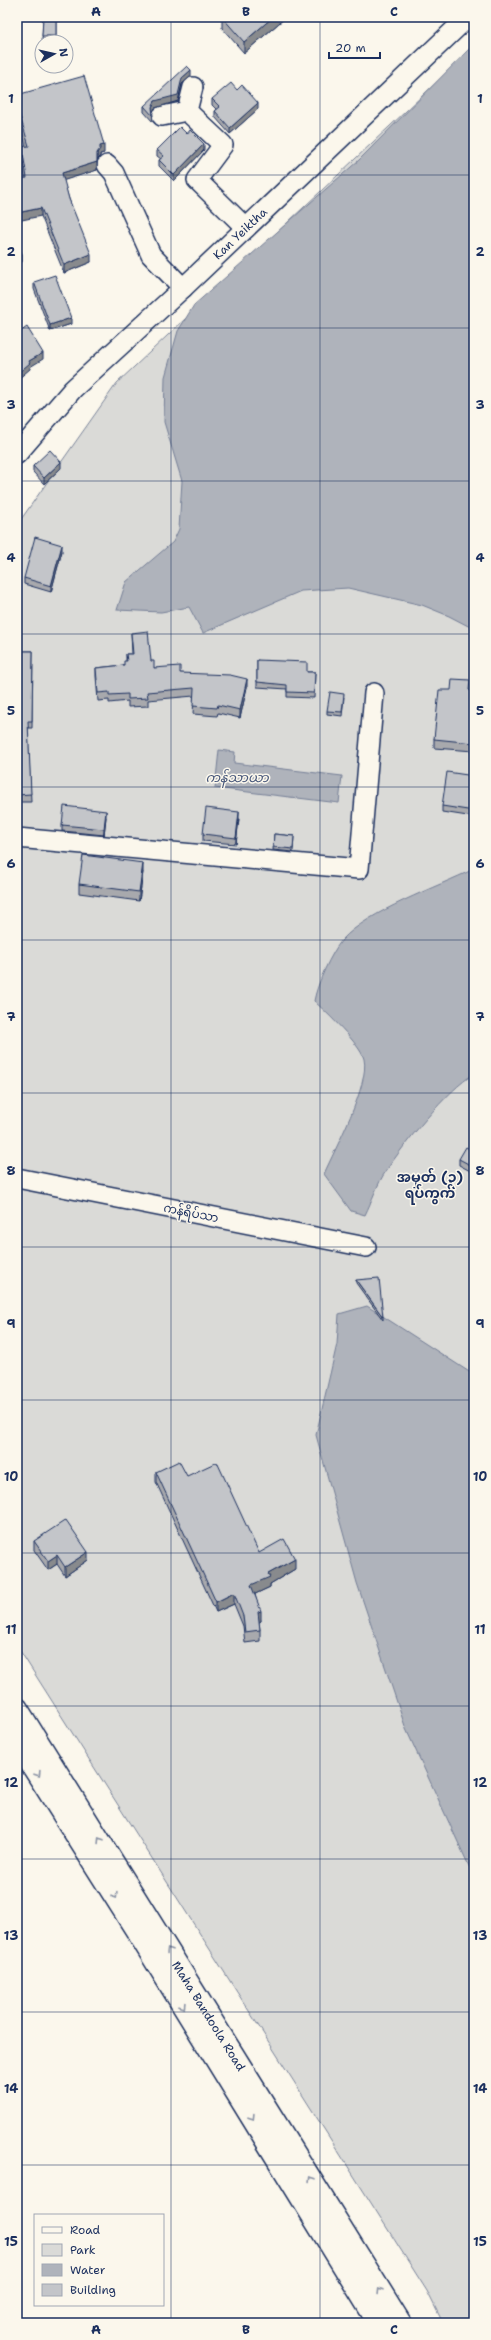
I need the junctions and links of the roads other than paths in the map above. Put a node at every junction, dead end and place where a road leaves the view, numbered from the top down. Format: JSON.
{"nodes":[{"id":1,"x":468,"y":17,"type":"edge"},
{"id":2,"x":193,"y":87,"type":"dead end"},
{"id":3,"x":187,"y":111,"type":"junction"},
{"id":4,"x":162,"y":116,"type":"dead end"},
{"id":5,"x":107,"y":165,"type":"dead end"},
{"id":6,"x":246,"y":228,"type":"junction"},
{"id":7,"x":183,"y":288,"type":"junction"},
{"id":8,"x":17,"y":454,"type":"edge"},
{"id":9,"x":374,"y":693,"type":"dead end"},
{"id":10,"x":17,"y":838,"type":"edge"},
{"id":11,"x":17,"y":1178,"type":"edge"},
{"id":12,"x":366,"y":1247,"type":"dead end"},
{"id":13,"x":17,"y":1709,"type":"edge"},
{"id":14,"x":17,"y":1741,"type":"edge"},
{"id":15,"x":379,"y":2323,"type":"edge"},
{"id":16,"x":400,"y":2323,"type":"edge"}],
"edges":[{"from":1,"to":6,"type":"street","name":"Kan Yeiktha"},
{"from":2,"to":3,"type":"street"},
{"from":3,"to":4,"type":"street"},
{"from":3,"to":6,"type":"street"},
{"from":5,"to":7,"type":"street"},
{"from":6,"to":7,"type":"street","name":"Kan Yeiktha"},
{"from":7,"to":8,"type":"street","name":"Kan Yeiktha"},
{"from":9,"to":10,"type":"street"},
{"from":11,"to":12,"type":"street","name":"ကန်ရိပ်သာ"},
{"from":16,"to":13,"type":"main road","name":"Maha Bandoola Road","one_way":true},
{"from":14,"to":15,"type":"main road","name":"Maha Bandoola Road","one_way":true}]}
